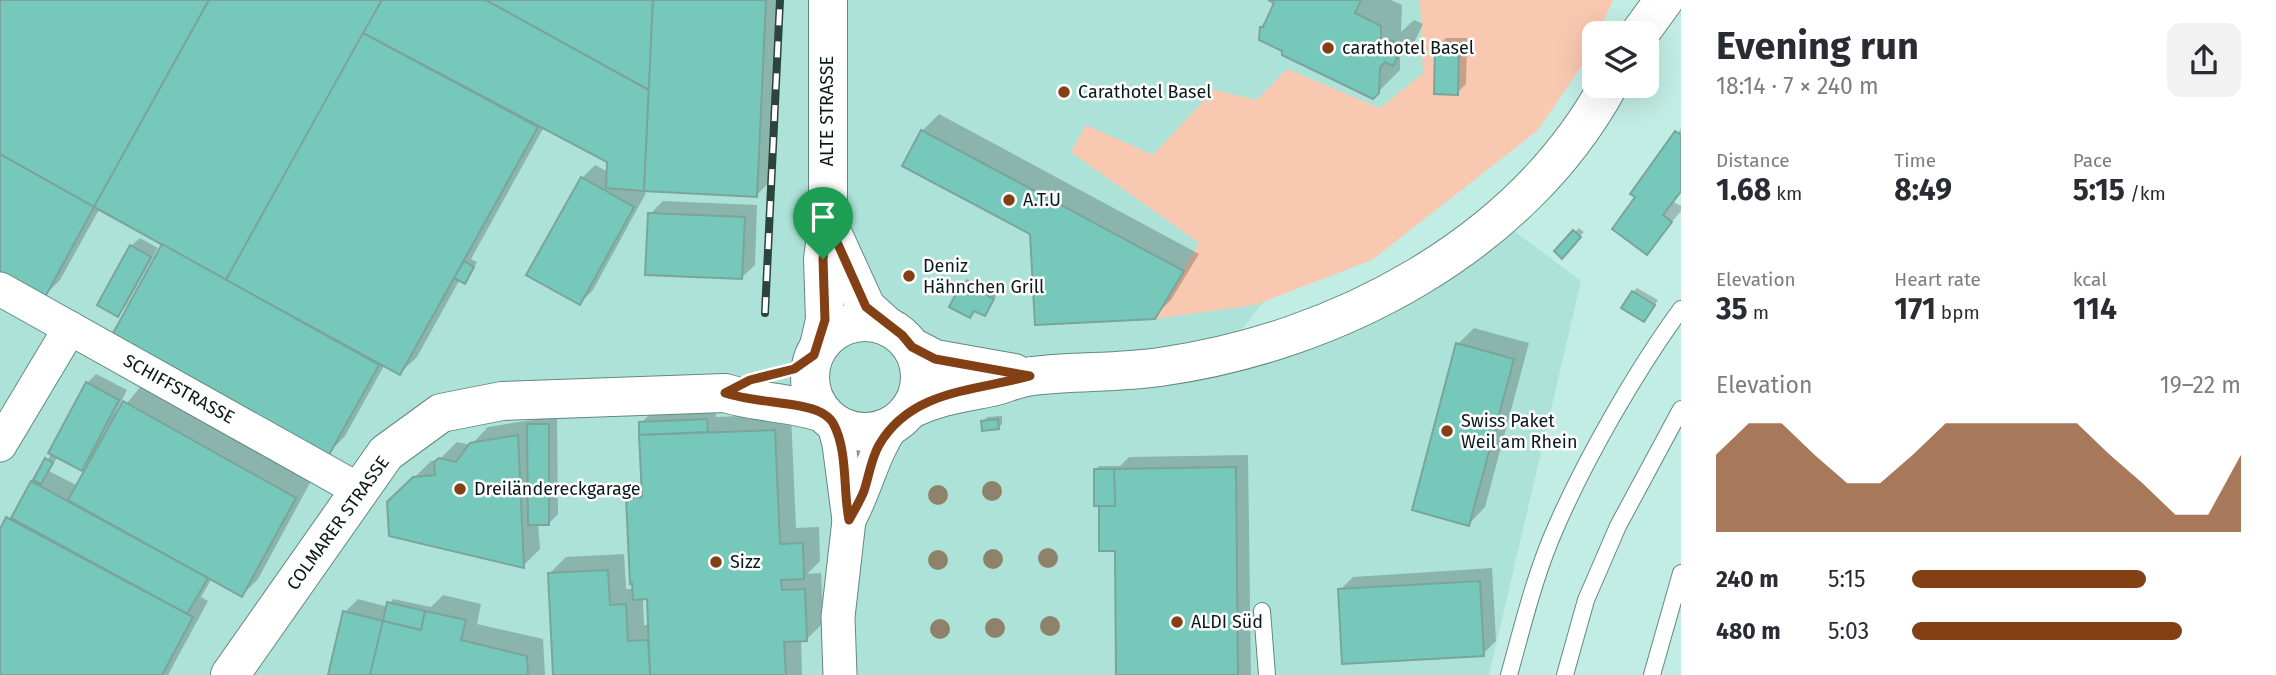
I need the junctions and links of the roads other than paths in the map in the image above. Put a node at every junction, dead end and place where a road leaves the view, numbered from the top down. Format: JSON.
{"nodes":[{"id":1,"x":828,"y":0,"type":"edge"},
{"id":2,"x":1641,"y":0,"type":"edge"},
{"id":3,"x":1664,"y":0,"type":"edge"},
{"id":4,"x":1635,"y":21,"type":"edge"},
{"id":5,"x":1649,"y":21,"type":"edge"},
{"id":6,"x":1600,"y":98,"type":"edge"},
{"id":7,"x":828,"y":222,"type":"junction"},
{"id":8,"x":0,"y":289,"type":"edge"},
{"id":9,"x":1681,"y":309,"type":"edge"},
{"id":10,"x":71,"y":328,"type":"junction"},
{"id":11,"x":900,"y":337,"type":"junction"},
{"id":12,"x":816,"y":350,"type":"junction"},
{"id":13,"x":1030,"y":376,"type":"junction"},
{"id":14,"x":725,"y":393,"type":"junction"},
{"id":15,"x":1681,"y":408,"type":"edge"},
{"id":16,"x":828,"y":418,"type":"junction"},
{"id":17,"x":901,"y":418,"type":"junction"},
{"id":18,"x":0,"y":445,"type":"edge"},
{"id":19,"x":359,"y":490,"type":"junction"},
{"id":20,"x":849,"y":520,"type":"junction"},
{"id":21,"x":1681,"y":573,"type":"edge"},
{"id":22,"x":1262,"y":611,"type":"dead end"},
{"id":23,"x":230,"y":675,"type":"edge"},
{"id":24,"x":840,"y":675,"type":"edge"},
{"id":25,"x":1267,"y":675,"type":"edge"},
{"id":26,"x":1510,"y":675,"type":"edge"},
{"id":27,"x":1566,"y":675,"type":"edge"},
{"id":28,"x":1652,"y":675,"type":"edge"}],
"edges":[{"from":1,"to":7,"type":"main road","name":"ALTE STRASSE"},
{"from":2,"to":4,"type":"main road"},
{"from":3,"to":5,"type":"main road"},
{"from":6,"to":13,"type":"main road"},
{"from":7,"to":11,"type":"main road","name":"ALTE STRASSE"},
{"from":7,"to":12,"type":"main road","name":"ALTE STRASSE"},
{"from":8,"to":10,"type":"street","name":"SCHIFFSTRASSE"},
{"from":9,"to":26,"type":"lane"},
{"from":10,"to":18,"type":"street"},
{"from":10,"to":19,"type":"street","name":"SCHIFFSTRASSE"},
{"from":11,"to":12,"type":"main road"},
{"from":11,"to":13,"type":"main road"},
{"from":11,"to":17,"type":"main road"},
{"from":12,"to":14,"type":"main road","name":"COLMARER STRASSE"},
{"from":12,"to":16,"type":"main road"},
{"from":13,"to":17,"type":"main road"},
{"from":14,"to":16,"type":"main road","name":"COLMARER STRASSE"},
{"from":14,"to":19,"type":"main road","name":"COLMARER STRASSE"},
{"from":15,"to":27,"type":"lane"},
{"from":16,"to":17,"type":"main road"},
{"from":16,"to":20,"type":"street"},
{"from":17,"to":20,"type":"street"},
{"from":19,"to":23,"type":"main road","name":"COLMARER STRASSE"},
{"from":20,"to":24,"type":"street"},
{"from":21,"to":28,"type":"lane"},
{"from":22,"to":25,"type":"lane"}]}
